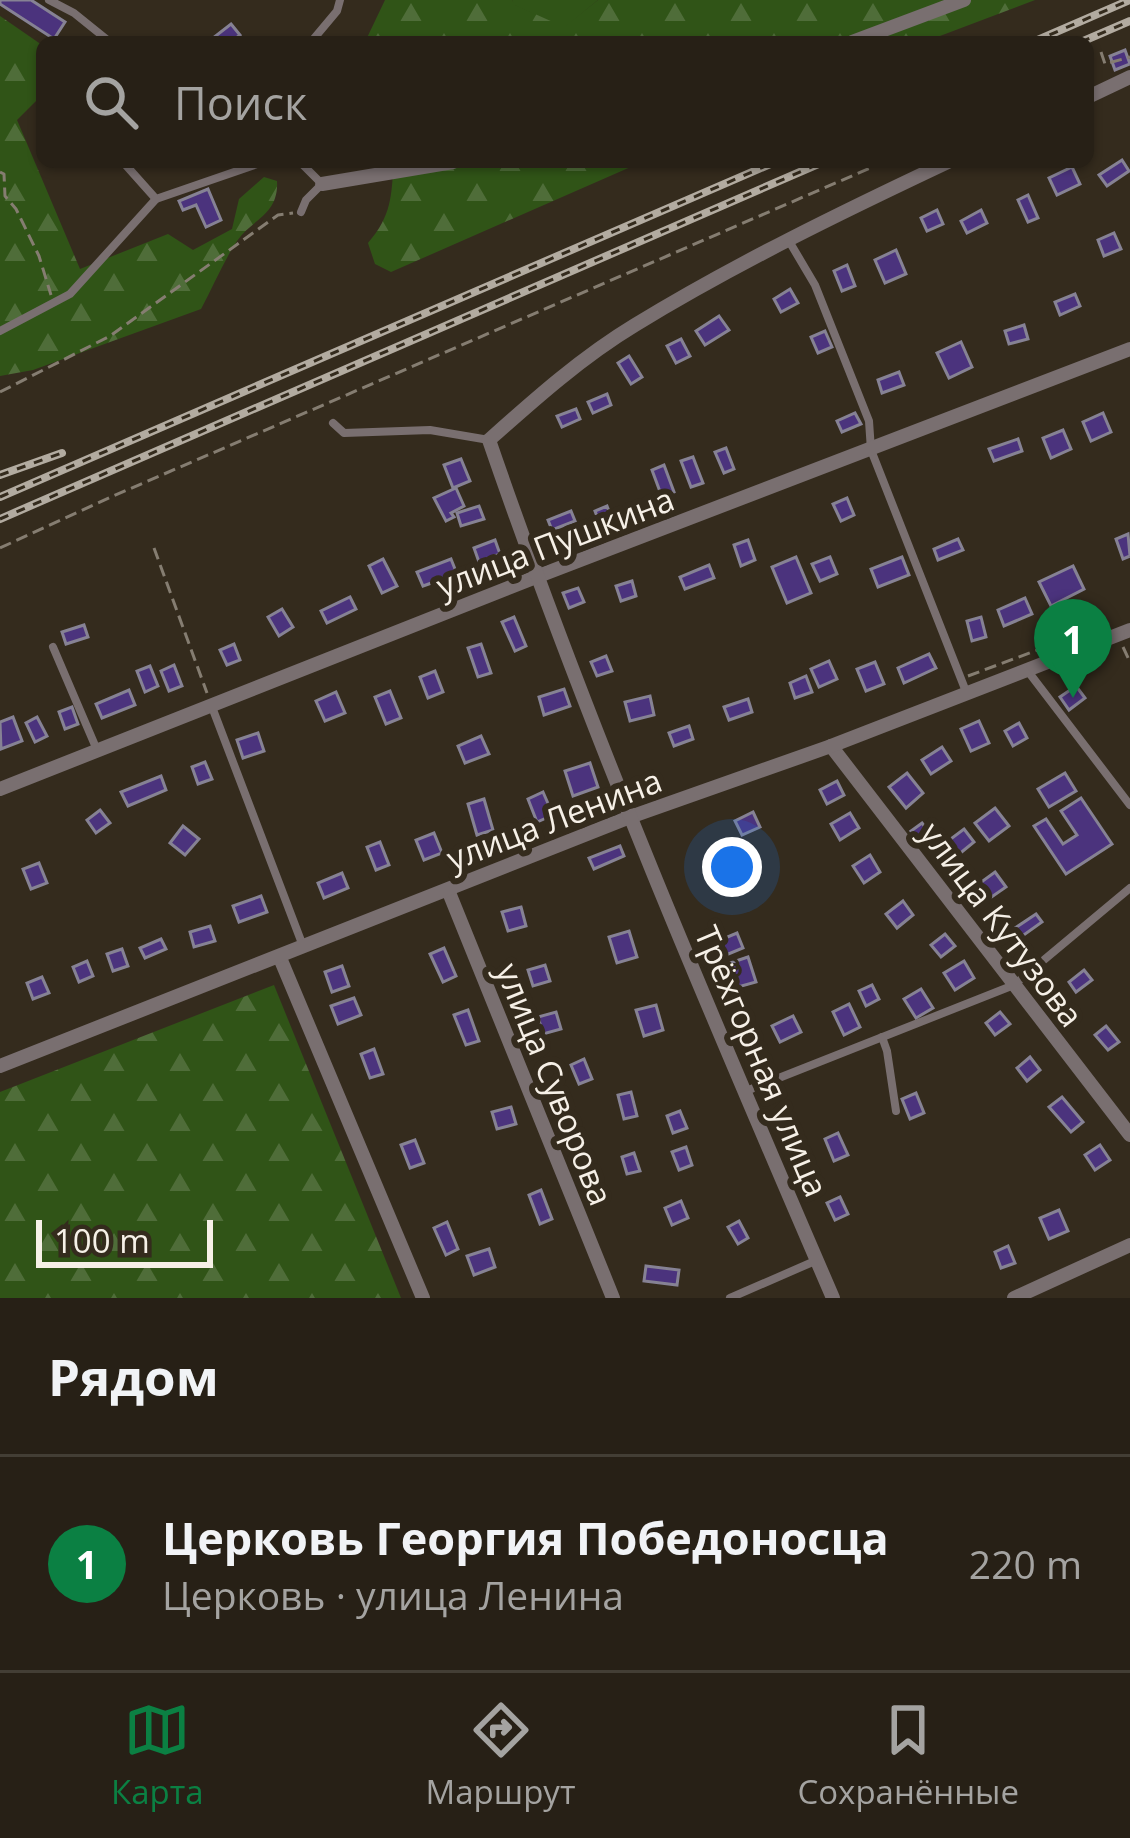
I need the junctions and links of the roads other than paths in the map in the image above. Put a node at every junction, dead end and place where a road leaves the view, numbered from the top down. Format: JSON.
{"nodes":[{"id":1,"x":49,"y":0,"type":"edge"},
{"id":2,"x":340,"y":0,"type":"edge"},
{"id":3,"x":964,"y":0,"type":"edge"},
{"id":4,"x":103,"y":36,"type":"edge"},
{"id":5,"x":316,"y":36,"type":"edge"},
{"id":6,"x":868,"y":36,"type":"edge"},
{"id":7,"x":1130,"y":77,"type":"edge"},
{"id":8,"x":1094,"y":94,"type":"edge"},
{"id":9,"x":132,"y":168,"type":"edge"},
{"id":10,"x":246,"y":168,"type":"edge"},
{"id":11,"x":306,"y":168,"type":"edge"},
{"id":12,"x":417,"y":168,"type":"edge"},
{"id":13,"x":936,"y":168,"type":"edge"},
{"id":14,"x":322,"y":184,"type":"junction"},
{"id":15,"x":156,"y":199,"type":"junction"},
{"id":16,"x":301,"y":212,"type":"road end"},
{"id":17,"x":789,"y":241,"type":"junction"},
{"id":18,"x":0,"y":332,"type":"edge"},
{"id":19,"x":1130,"y":349,"type":"edge"},
{"id":20,"x":333,"y":423,"type":"dead end"},
{"id":21,"x":489,"y":440,"type":"junction"},
{"id":22,"x":871,"y":450,"type":"junction"},
{"id":23,"x":536,"y":578,"type":"junction"},
{"id":24,"x":1124,"y":632,"type":"edge"},
{"id":25,"x":53,"y":647,"type":"dead end"},
{"id":26,"x":1027,"y":670,"type":"junction"},
{"id":27,"x":967,"y":694,"type":"junction"},
{"id":28,"x":212,"y":707,"type":"junction"},
{"id":29,"x":831,"y":746,"type":"junction"},
{"id":30,"x":97,"y":751,"type":"junction"},
{"id":31,"x":0,"y":789,"type":"edge"},
{"id":32,"x":1130,"y":806,"type":"edge"},
{"id":33,"x":629,"y":817,"type":"junction"},
{"id":34,"x":1130,"y":888,"type":"edge"},
{"id":35,"x":448,"y":890,"type":"junction"},
{"id":36,"x":304,"y":947,"type":"junction"},
{"id":37,"x":280,"y":958,"type":"junction"},
{"id":38,"x":1014,"y":985,"type":"junction"},
{"id":39,"x":882,"y":1037,"type":"junction"},
{"id":40,"x":0,"y":1066,"type":"edge"},
{"id":41,"x":746,"y":1091,"type":"junction"},
{"id":42,"x":896,"y":1111,"type":"dead end"},
{"id":43,"x":1130,"y":1136,"type":"edge"},
{"id":44,"x":1130,"y":1245,"type":"edge"},
{"id":45,"x":817,"y":1260,"type":"junction"},
{"id":46,"x":423,"y":1298,"type":"edge"},
{"id":47,"x":613,"y":1298,"type":"edge"},
{"id":48,"x":730,"y":1298,"type":"edge"},
{"id":49,"x":833,"y":1298,"type":"edge"},
{"id":50,"x":1014,"y":1298,"type":"edge"}],
"edges":[{"from":1,"to":4,"type":"lane"},
{"from":2,"to":5,"type":"lane"},
{"from":3,"to":6,"type":"street"},
{"from":7,"to":8,"type":"street"},
{"from":9,"to":15,"type":"lane"},
{"from":10,"to":15,"type":"lane"},
{"from":11,"to":14,"type":"lane"},
{"from":12,"to":14,"type":"street"},
{"from":13,"to":17,"type":"street"},
{"from":14,"to":16,"type":"lane"},
{"from":15,"to":18,"type":"lane"},
{"from":17,"to":21,"type":"street"},
{"from":17,"to":22,"type":"lane"},
{"from":19,"to":22,"type":"street","name":"улица Пушкина"},
{"from":20,"to":21,"type":"lane"},
{"from":21,"to":23,"type":"street","name":"Трёхгорная улица"},
{"from":22,"to":23,"type":"street","name":"улица Пушкина"},
{"from":22,"to":27,"type":"lane"},
{"from":23,"to":28,"type":"street","name":"улица Пушкина"},
{"from":23,"to":33,"type":"street","name":"Трёхгорная улица"},
{"from":24,"to":26,"type":"street","name":"улица Ленина"},
{"from":25,"to":30,"type":"lane"},
{"from":26,"to":27,"type":"street","name":"улица Ленина"},
{"from":26,"to":32,"type":"lane"},
{"from":27,"to":29,"type":"street","name":"улица Ленина"},
{"from":28,"to":30,"type":"street","name":"улица Пушкина"},
{"from":28,"to":36,"type":"lane"},
{"from":29,"to":33,"type":"street","name":"улица Ленина"},
{"from":29,"to":38,"type":"street","name":"улица Кутузова"},
{"from":30,"to":31,"type":"street","name":"улица Пушкина"},
{"from":33,"to":35,"type":"street","name":"улица Ленина"},
{"from":33,"to":41,"type":"street","name":"Трёхгорная улица"},
{"from":34,"to":38,"type":"lane"},
{"from":35,"to":36,"type":"street","name":"улица Ленина"},
{"from":35,"to":47,"type":"street","name":"улица Суворова"},
{"from":36,"to":37,"type":"street","name":"улица Ленина"},
{"from":37,"to":40,"type":"street","name":"улица Ленина"},
{"from":37,"to":46,"type":"street"},
{"from":38,"to":39,"type":"lane"},
{"from":38,"to":43,"type":"street","name":"улица Кутузова"},
{"from":39,"to":41,"type":"lane"},
{"from":39,"to":42,"type":"lane"},
{"from":41,"to":45,"type":"street","name":"Трёхгорная улица"},
{"from":44,"to":50,"type":"street"},
{"from":45,"to":48,"type":"lane"},
{"from":45,"to":49,"type":"street","name":"Трёхгорная улица"}]}
